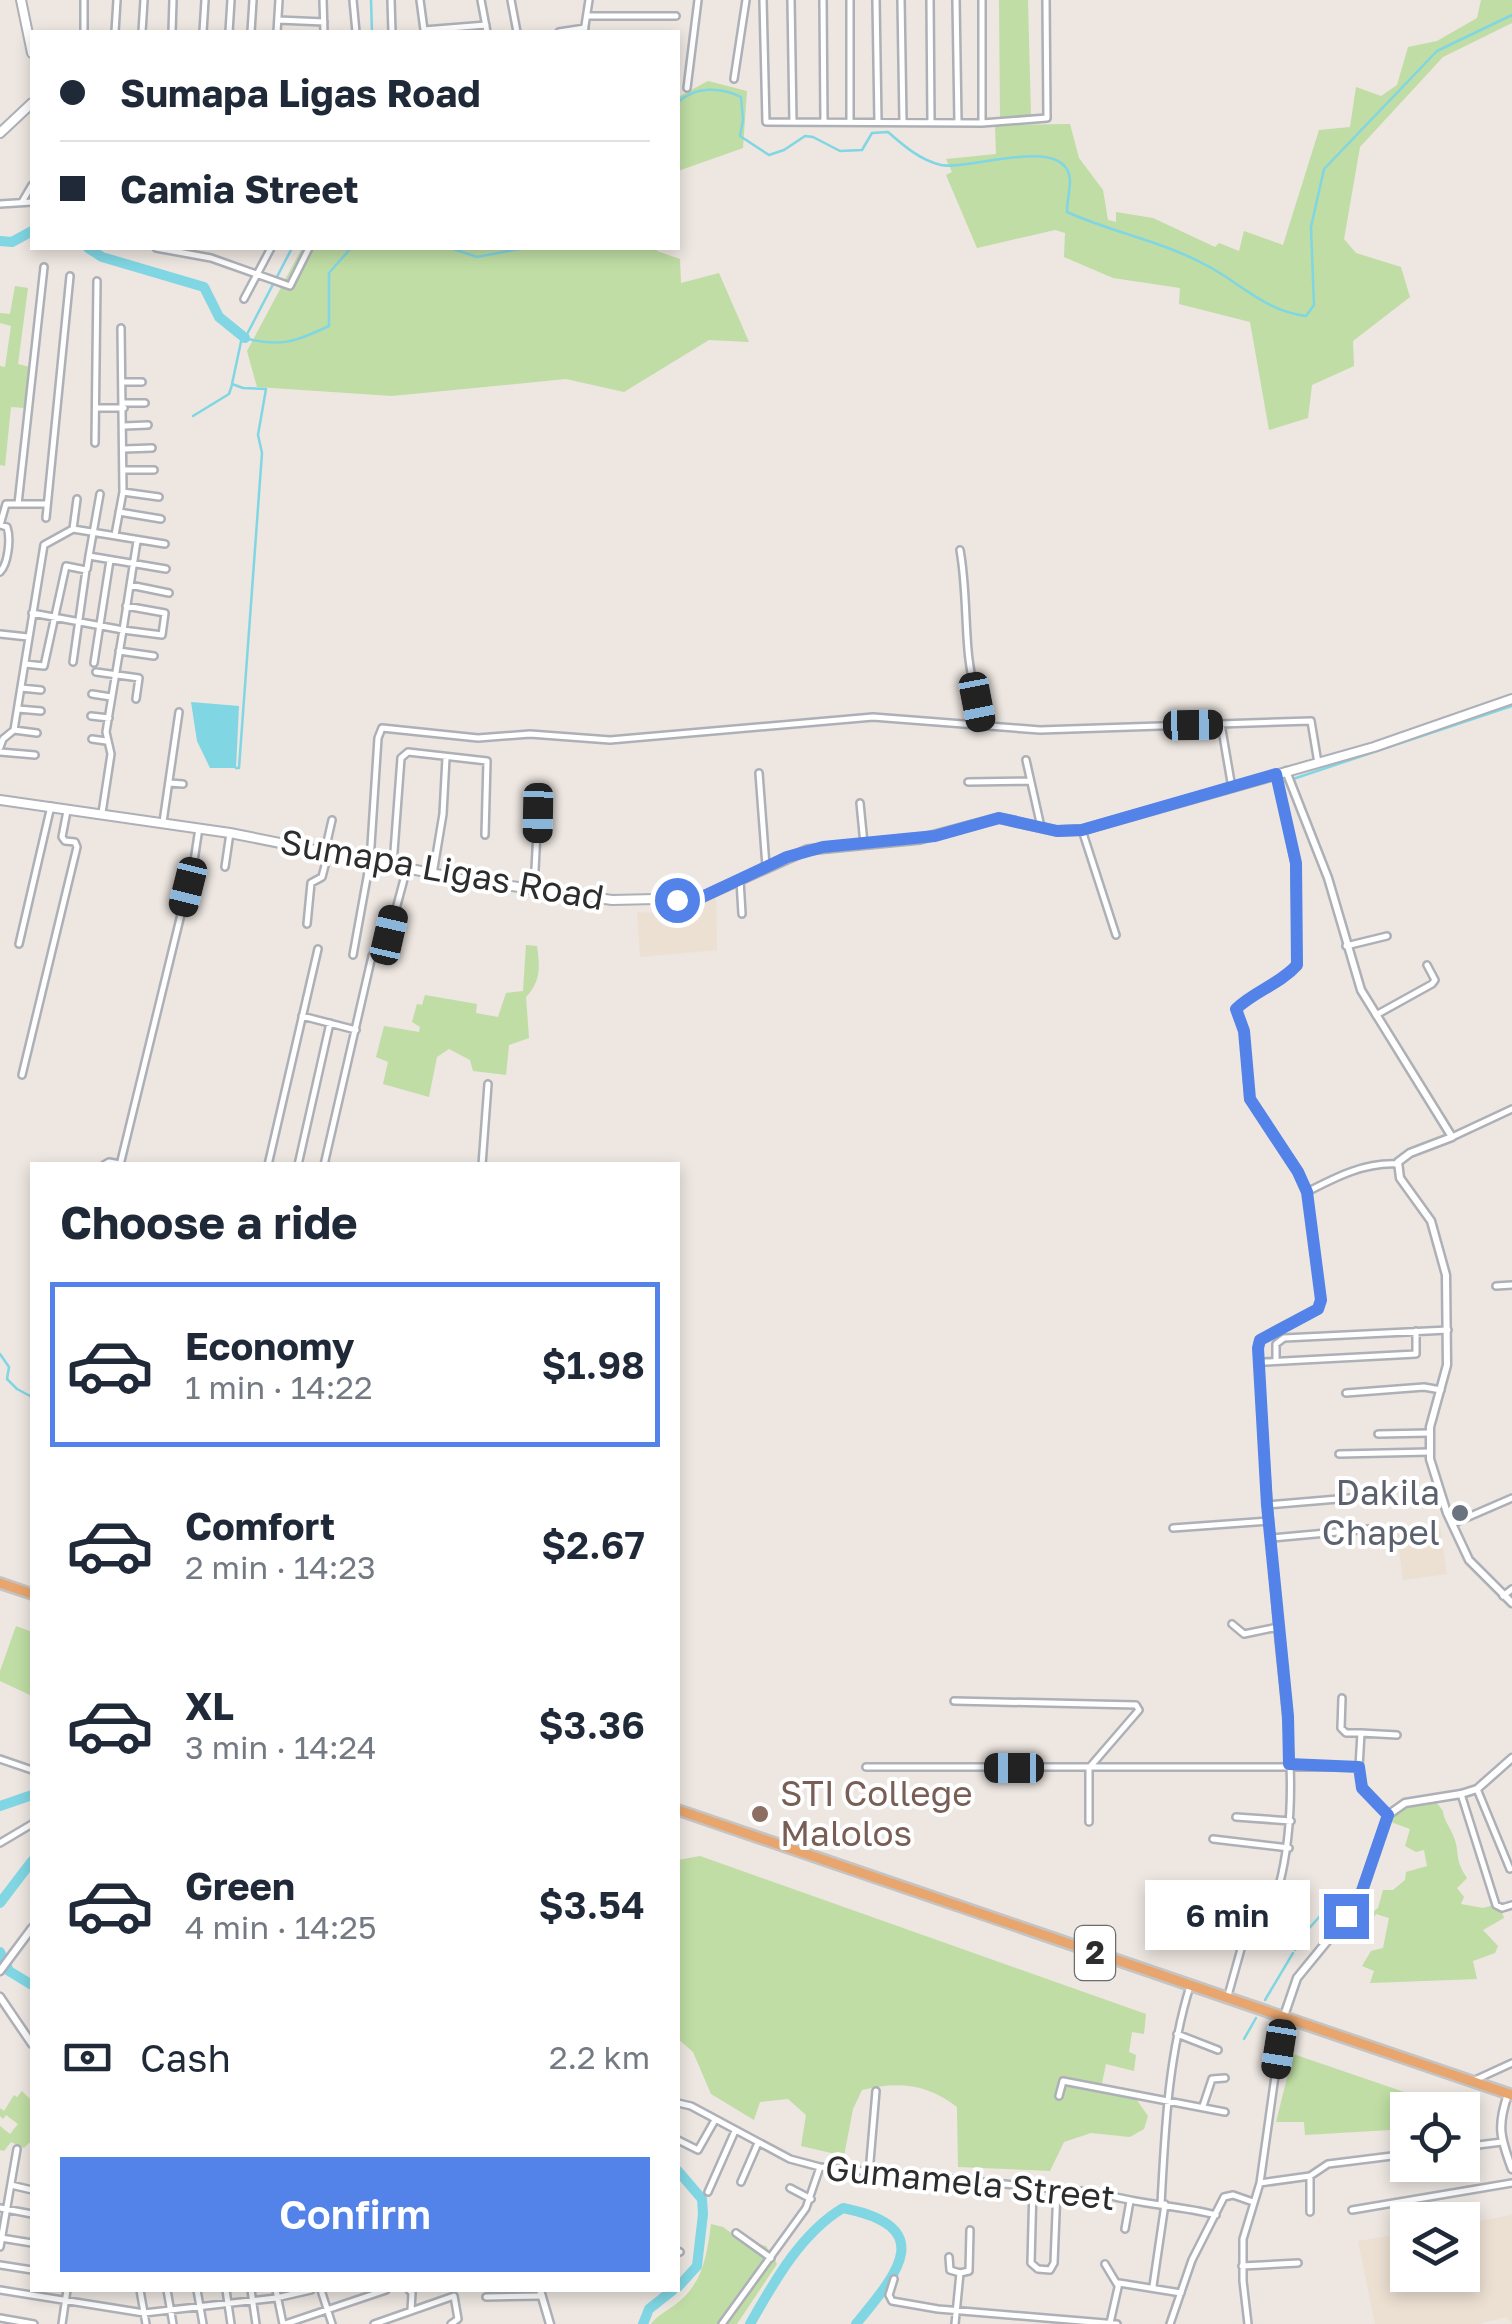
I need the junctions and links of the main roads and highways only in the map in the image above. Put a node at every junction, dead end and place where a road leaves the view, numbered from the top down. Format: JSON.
{"nodes":[{"id":1,"x":21,"y":0,"type":"edge"},
{"id":2,"x":30,"y":43,"type":"edge"},
{"id":3,"x":30,"y":105,"type":"edge"},
{"id":4,"x":0,"y":133,"type":"edge"},
{"id":5,"x":1512,"y":698,"type":"edge"},
{"id":6,"x":0,"y":800,"type":"edge"},
{"id":7,"x":0,"y":1583,"type":"edge"},
{"id":8,"x":30,"y":1593,"type":"edge"},
{"id":9,"x":680,"y":1811,"type":"edge"},
{"id":10,"x":1510,"y":2094,"type":"edge"}],
"edges":[{"from":1,"to":2,"type":"main road"},
{"from":3,"to":4,"type":"main road"},
{"from":5,"to":6,"type":"main road","name":"Sumapa Ligas Road"},
{"from":7,"to":8,"type":"highway"},
{"from":9,"to":10,"type":"highway","number":"2"}]}
